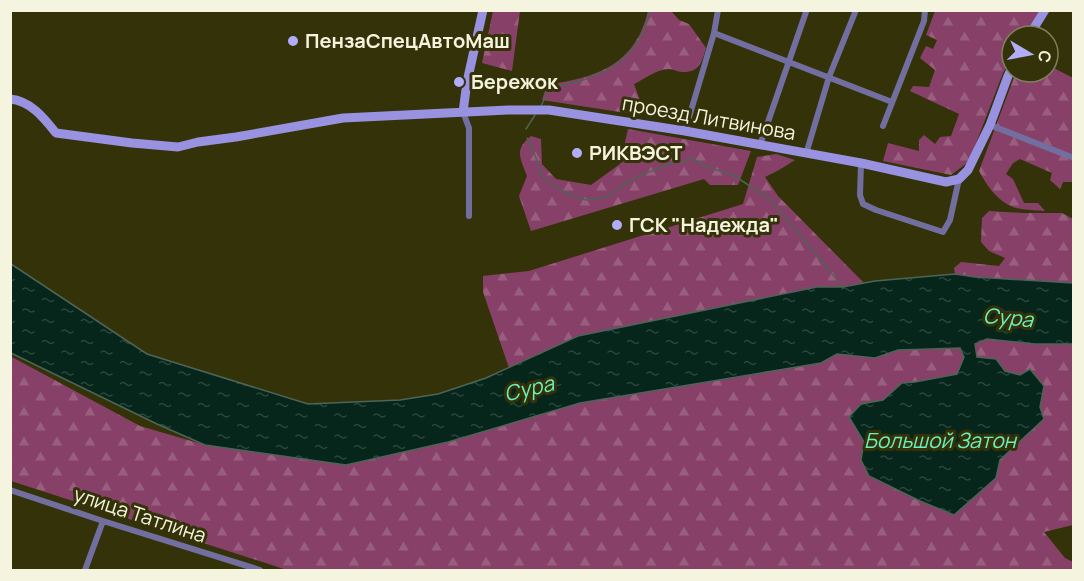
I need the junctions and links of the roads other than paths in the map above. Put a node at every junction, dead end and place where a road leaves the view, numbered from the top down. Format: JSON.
{"nodes":[{"id":1,"x":483,"y":10,"type":"edge"},
{"id":2,"x":718,"y":10,"type":"edge"},
{"id":3,"x":856,"y":10,"type":"edge"},
{"id":4,"x":925,"y":10,"type":"edge"},
{"id":5,"x":1045,"y":10,"type":"edge"},
{"id":6,"x":806,"y":12,"type":"edge"},
{"id":7,"x":1036,"y":24,"type":"edge"},
{"id":8,"x":714,"y":33,"type":"junction"},
{"id":9,"x":788,"y":61,"type":"junction"},
{"id":10,"x":829,"y":77,"type":"junction"},
{"id":11,"x":1005,"y":84,"type":"edge"},
{"id":12,"x":10,"y":99,"type":"edge"},
{"id":13,"x":892,"y":102,"type":"junction"},
{"id":14,"x":463,"y":112,"type":"junction"},
{"id":15,"x":990,"y":125,"type":"junction"},
{"id":16,"x":884,"y":126,"type":"dead end"},
{"id":17,"x":685,"y":131,"type":"junction"},
{"id":18,"x":760,"y":145,"type":"junction"},
{"id":19,"x":806,"y":154,"type":"junction"},
{"id":20,"x":1074,"y":158,"type":"edge"},
{"id":21,"x":861,"y":163,"type":"junction"},
{"id":22,"x":959,"y":179,"type":"junction"},
{"id":23,"x":469,"y":216,"type":"dead end"},
{"id":24,"x":10,"y":490,"type":"edge"},
{"id":25,"x":103,"y":521,"type":"junction"},
{"id":26,"x":86,"y":570,"type":"edge"},
{"id":27,"x":260,"y":570,"type":"edge"}],
"edges":[{"from":1,"to":14,"type":"main road"},
{"from":2,"to":8,"type":"street"},
{"from":3,"to":10,"type":"street"},
{"from":4,"to":13,"type":"street"},
{"from":5,"to":7,"type":"main road"},
{"from":6,"to":9,"type":"street"},
{"from":8,"to":9,"type":"street"},
{"from":8,"to":17,"type":"street"},
{"from":9,"to":10,"type":"street"},
{"from":9,"to":18,"type":"street"},
{"from":10,"to":13,"type":"street"},
{"from":10,"to":19,"type":"street"},
{"from":11,"to":15,"type":"main road"},
{"from":12,"to":14,"type":"main road","name":"проезд Литвинова"},
{"from":13,"to":16,"type":"street"},
{"from":14,"to":17,"type":"main road","name":"проезд Литвинова"},
{"from":14,"to":23,"type":"street"},
{"from":15,"to":20,"type":"street"},
{"from":15,"to":22,"type":"main road"},
{"from":17,"to":18,"type":"main road","name":"проезд Литвинова"},
{"from":18,"to":19,"type":"main road","name":"проезд Литвинова"},
{"from":19,"to":21,"type":"main road","name":"проезд Литвинова"},
{"from":21,"to":22,"type":"main road","name":"проезд Литвинова"},
{"from":21,"to":22,"type":"street"},
{"from":24,"to":25,"type":"street","name":"улица Татлина"},
{"from":25,"to":26,"type":"street"},
{"from":25,"to":27,"type":"street","name":"улица Татлина"}]}
